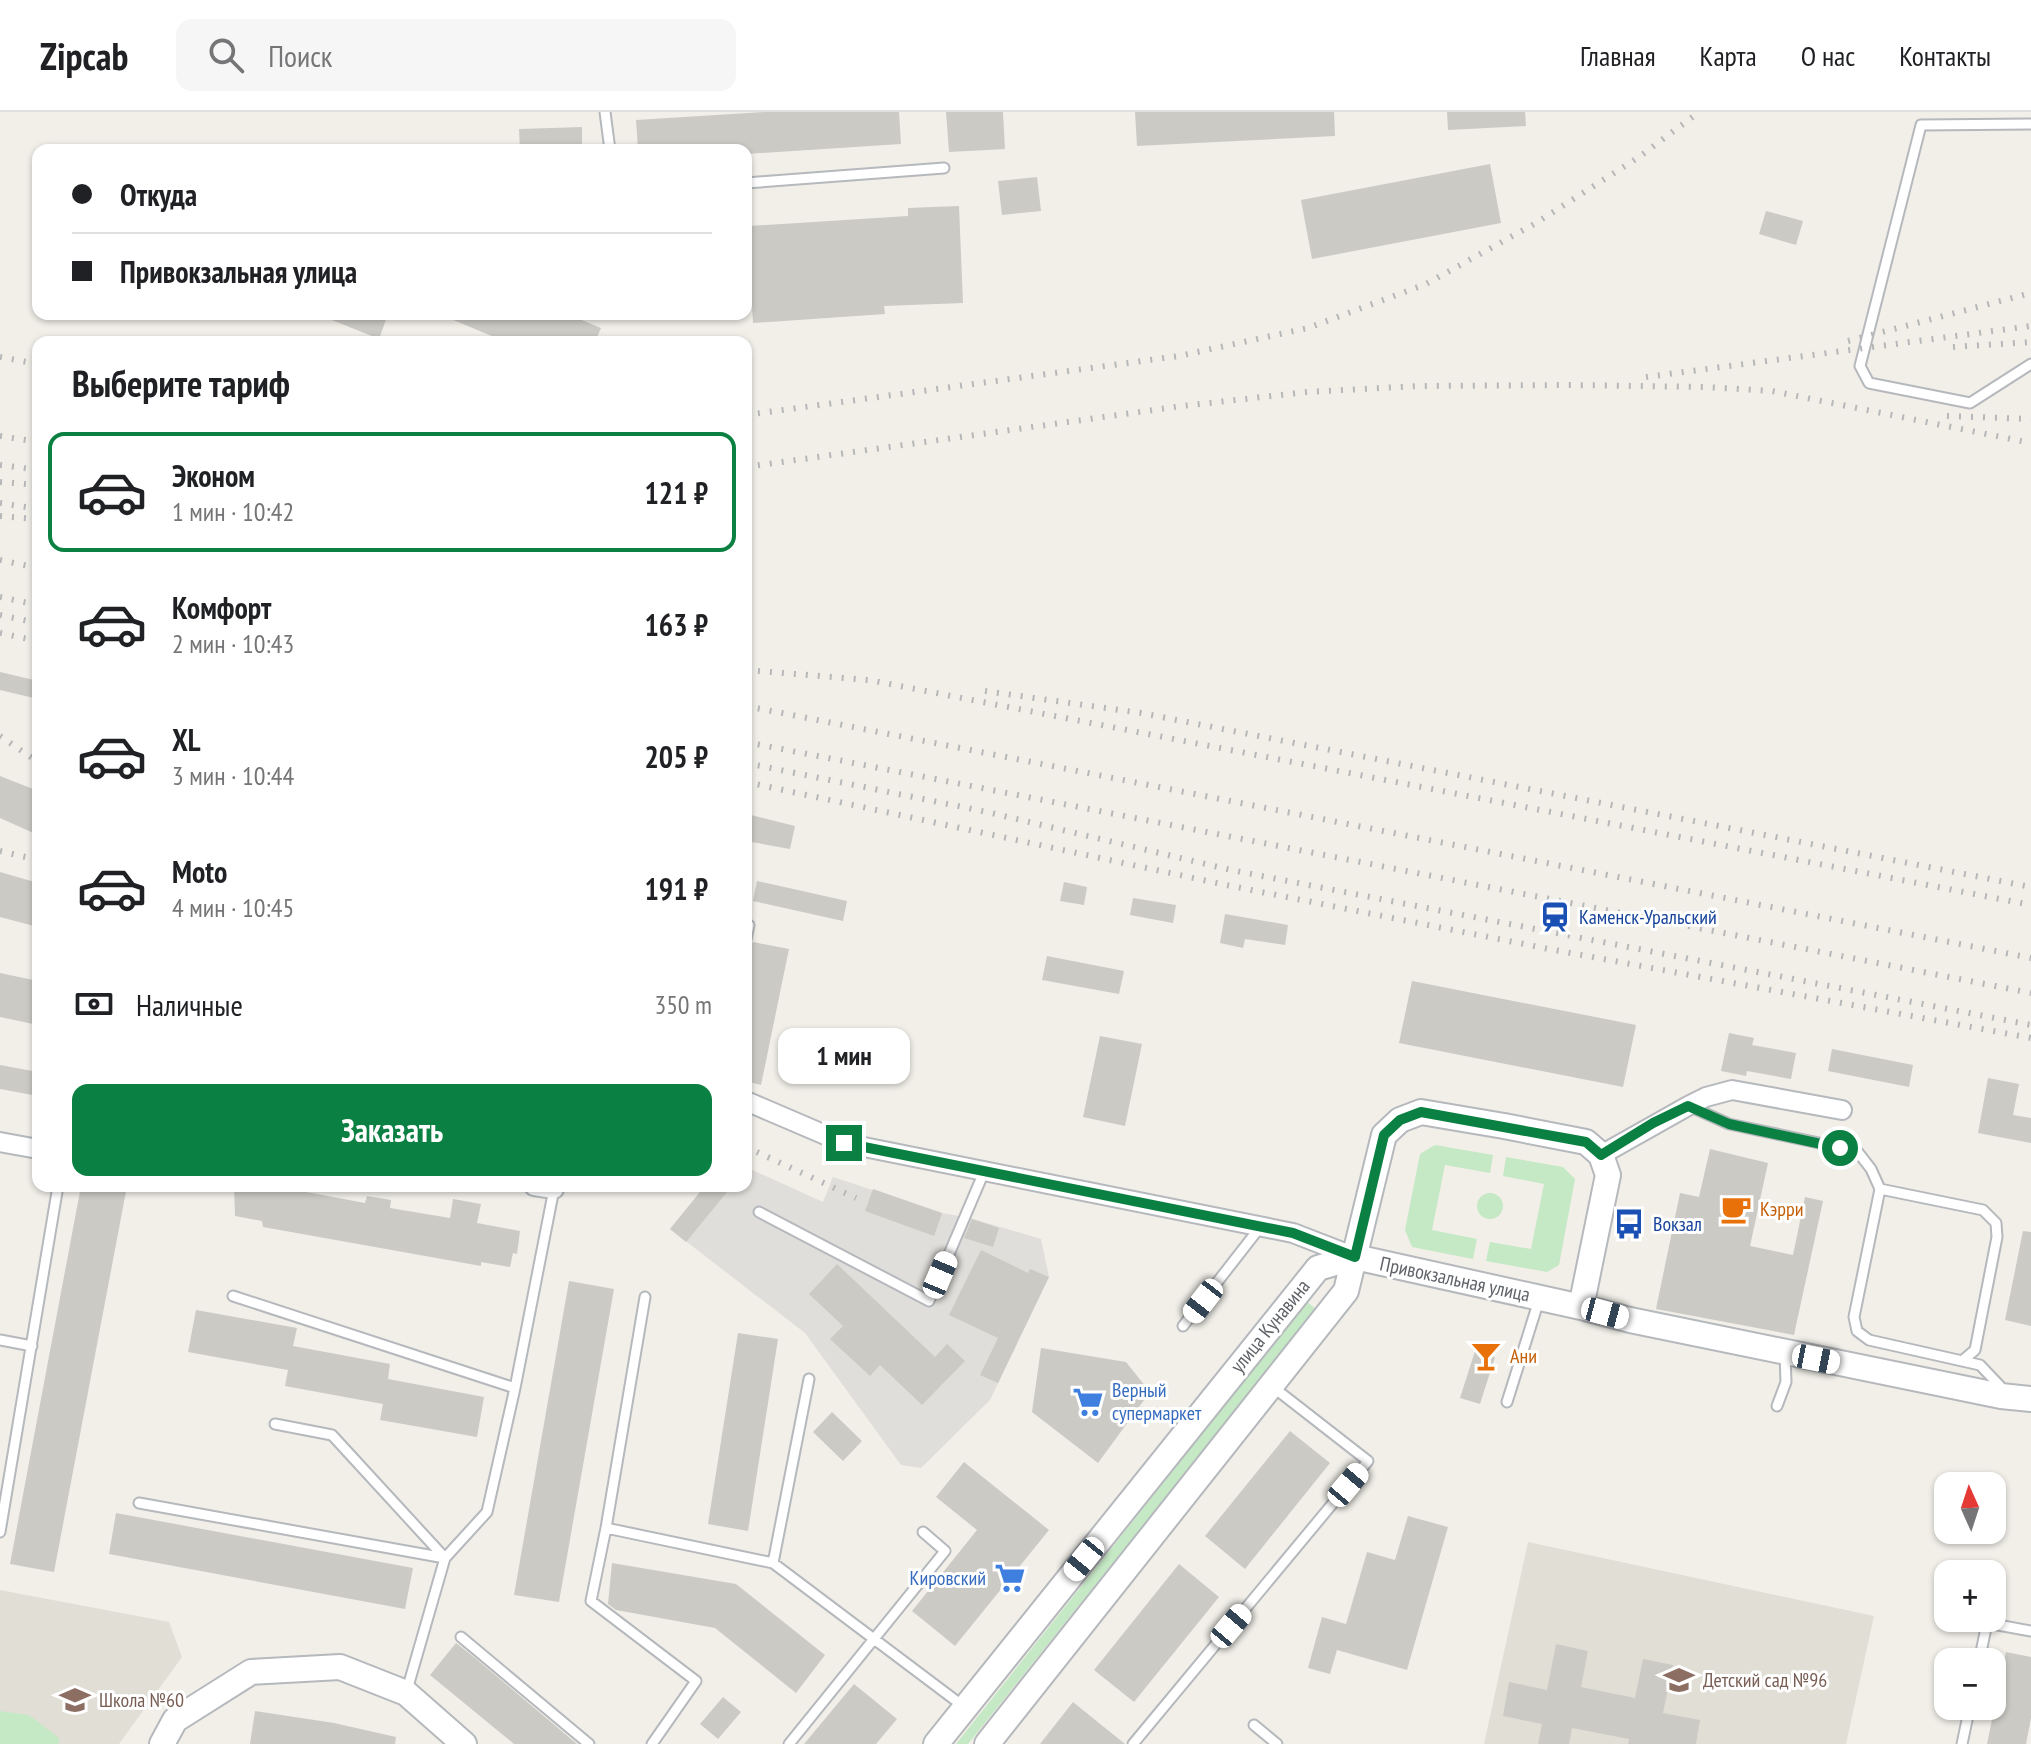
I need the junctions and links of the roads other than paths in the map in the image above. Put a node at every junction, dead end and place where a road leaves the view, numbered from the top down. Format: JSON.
{"nodes":[{"id":1,"x":605,"y":112,"type":"edge"},
{"id":2,"x":2031,"y":124,"type":"edge"},
{"id":3,"x":609,"y":144,"type":"edge"},
{"id":4,"x":944,"y":168,"type":"dead end"},
{"id":5,"x":752,"y":183,"type":"edge"},
{"id":6,"x":2031,"y":364,"type":"edge"},
{"id":7,"x":752,"y":1104,"type":"edge"},
{"id":8,"x":1688,"y":1106,"type":"junction"},
{"id":9,"x":1842,"y":1110,"type":"dead end"},
{"id":10,"x":0,"y":1142,"type":"edge"},
{"id":11,"x":32,"y":1148,"type":"edge"},
{"id":12,"x":1601,"y":1155,"type":"junction"},
{"id":13,"x":984,"y":1172,"type":"junction"},
{"id":14,"x":1880,"y":1189,"type":"junction"},
{"id":15,"x":57,"y":1192,"type":"edge"},
{"id":16,"x":553,"y":1192,"type":"edge"},
{"id":17,"x":759,"y":1212,"type":"dead end"},
{"id":18,"x":1261,"y":1226,"type":"junction"},
{"id":19,"x":1355,"y":1257,"type":"junction"},
{"id":20,"x":233,"y":1296,"type":"dead end"},
{"id":21,"x":645,"y":1297,"type":"dead end"},
{"id":22,"x":1540,"y":1297,"type":"junction"},
{"id":23,"x":1581,"y":1307,"type":"junction"},
{"id":24,"x":1183,"y":1326,"type":"dead end"},
{"id":25,"x":0,"y":1340,"type":"edge"},
{"id":26,"x":32,"y":1346,"type":"junction"},
{"id":27,"x":1785,"y":1353,"type":"junction"},
{"id":28,"x":1962,"y":1361,"type":"junction"},
{"id":29,"x":809,"y":1379,"type":"dead end"},
{"id":30,"x":1272,"y":1387,"type":"junction"},
{"id":31,"x":515,"y":1388,"type":"junction"},
{"id":32,"x":2001,"y":1396,"type":"junction"},
{"id":33,"x":2031,"y":1399,"type":"edge"},
{"id":34,"x":1507,"y":1402,"type":"dead end"},
{"id":35,"x":1777,"y":1406,"type":"dead end"},
{"id":36,"x":275,"y":1424,"type":"dead end"},
{"id":37,"x":4,"y":1484,"type":"edge"},
{"id":38,"x":139,"y":1503,"type":"dead end"},
{"id":39,"x":606,"y":1528,"type":"junction"},
{"id":40,"x":0,"y":1532,"type":"edge"},
{"id":41,"x":923,"y":1532,"type":"dead end"},
{"id":42,"x":445,"y":1558,"type":"junction"},
{"id":43,"x":773,"y":1563,"type":"junction"},
{"id":44,"x":2031,"y":1631,"type":"edge"},
{"id":45,"x":461,"y":1637,"type":"dead end"},
{"id":46,"x":873,"y":1639,"type":"junction"},
{"id":47,"x":1982,"y":1648,"type":"edge"},
{"id":48,"x":406,"y":1693,"type":"junction"},
{"id":49,"x":965,"y":1707,"type":"junction"},
{"id":50,"x":1967,"y":1720,"type":"edge"},
{"id":51,"x":1254,"y":1725,"type":"dead end"},
{"id":52,"x":162,"y":1744,"type":"edge"},
{"id":53,"x":464,"y":1744,"type":"edge"},
{"id":54,"x":589,"y":1744,"type":"edge"},
{"id":55,"x":652,"y":1744,"type":"edge"},
{"id":56,"x":789,"y":1744,"type":"edge"},
{"id":57,"x":936,"y":1744,"type":"edge"},
{"id":58,"x":987,"y":1744,"type":"edge"},
{"id":59,"x":1133,"y":1744,"type":"edge"},
{"id":60,"x":1277,"y":1744,"type":"edge"},
{"id":61,"x":1962,"y":1744,"type":"edge"}],
"edges":[{"from":1,"to":3,"type":"lane"},
{"from":2,"to":6,"type":"lane"},
{"from":4,"to":5,"type":"lane"},
{"from":7,"to":13,"type":"street","name":"Привокзальная улица"},
{"from":8,"to":9,"type":"street"},
{"from":8,"to":12,"type":"street"},
{"from":8,"to":14,"type":"lane"},
{"from":10,"to":11,"type":"street"},
{"from":12,"to":19,"type":"street"},
{"from":12,"to":23,"type":"street"},
{"from":13,"to":17,"type":"lane"},
{"from":13,"to":18,"type":"street","name":"Привокзальная улица"},
{"from":14,"to":28,"type":"lane"},
{"from":14,"to":28,"type":"lane"},
{"from":15,"to":26,"type":"lane"},
{"from":16,"to":31,"type":"lane"},
{"from":18,"to":19,"type":"street","name":"Привокзальная улица"},
{"from":18,"to":24,"type":"lane"},
{"from":19,"to":22,"type":"street","name":"Привокзальная улица"},
{"from":19,"to":30,"type":"street","name":"улица Кунавина"},
{"from":19,"to":49,"type":"street","name":"улица Кунавина"},
{"from":20,"to":31,"type":"lane"},
{"from":21,"to":39,"type":"lane"},
{"from":22,"to":23,"type":"street","name":"Привокзальная улица"},
{"from":22,"to":34,"type":"lane"},
{"from":23,"to":27,"type":"street","name":"Привокзальная улица"},
{"from":25,"to":26,"type":"lane"},
{"from":26,"to":37,"type":"lane"},
{"from":27,"to":32,"type":"street","name":"Привокзальная улица"},
{"from":27,"to":35,"type":"lane"},
{"from":28,"to":32,"type":"lane"},
{"from":29,"to":43,"type":"lane"},
{"from":30,"to":58,"type":"street","name":"улица Кунавина"},
{"from":30,"to":59,"type":"lane"},
{"from":31,"to":42,"type":"lane"},
{"from":32,"to":33,"type":"street","name":"Привокзальная улица"},
{"from":36,"to":42,"type":"lane"},
{"from":37,"to":40,"type":"lane"},
{"from":38,"to":42,"type":"lane"},
{"from":39,"to":43,"type":"lane"},
{"from":39,"to":55,"type":"lane"},
{"from":41,"to":46,"type":"lane"},
{"from":42,"to":48,"type":"lane"},
{"from":43,"to":46,"type":"lane"},
{"from":44,"to":47,"type":"lane"},
{"from":45,"to":54,"type":"lane"},
{"from":46,"to":49,"type":"lane"},
{"from":46,"to":56,"type":"lane"},
{"from":48,"to":52,"type":"street"},
{"from":48,"to":53,"type":"street"},
{"from":49,"to":57,"type":"street","name":"улица Кунавина"},
{"from":50,"to":61,"type":"lane"},
{"from":51,"to":60,"type":"lane"}]}
